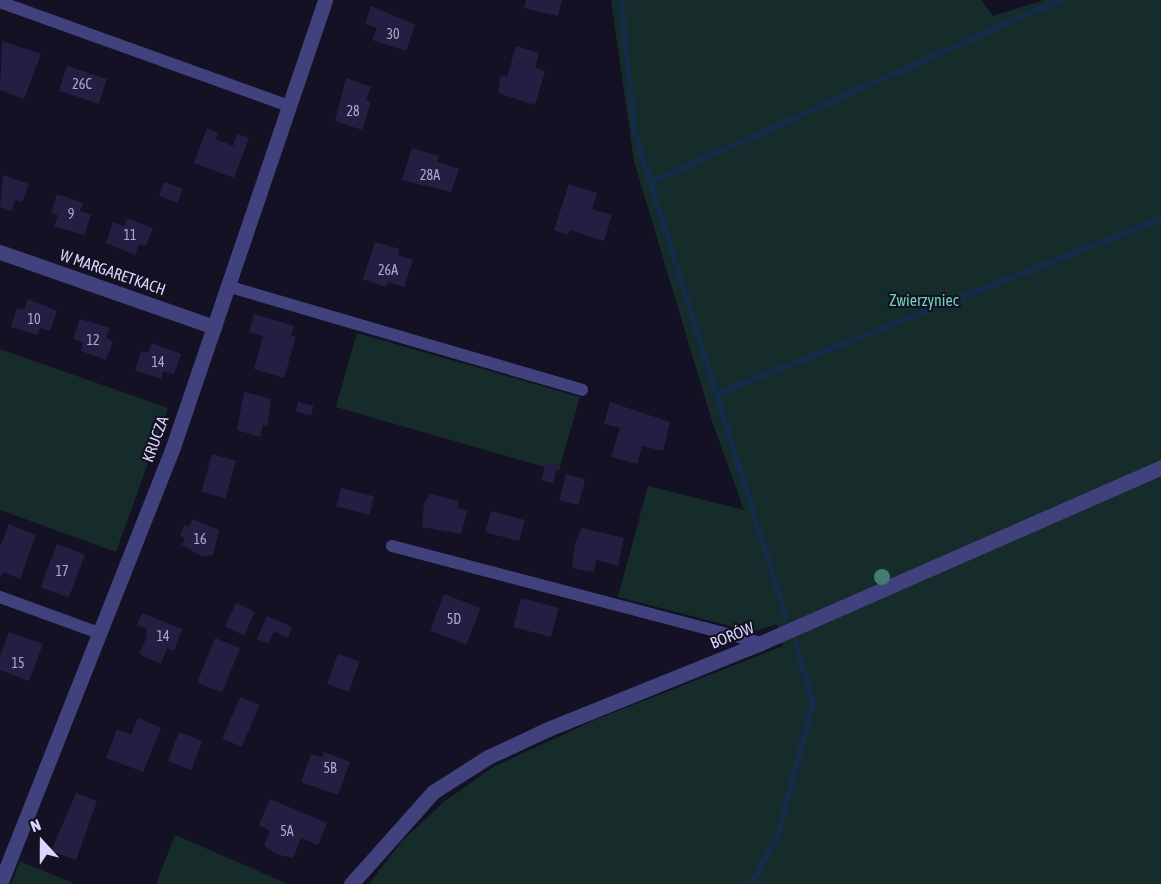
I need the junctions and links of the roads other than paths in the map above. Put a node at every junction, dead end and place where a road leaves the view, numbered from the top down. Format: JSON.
{"nodes":[{"id":1,"x":325,"y":0,"type":"edge"},
{"id":2,"x":0,"y":2,"type":"edge"},
{"id":3,"x":289,"y":106,"type":"junction"},
{"id":4,"x":0,"y":252,"type":"edge"},
{"id":5,"x":227,"y":286,"type":"junction"},
{"id":6,"x":214,"y":327,"type":"junction"},
{"id":7,"x":582,"y":390,"type":"dead end"},
{"id":8,"x":1161,"y":467,"type":"edge"},
{"id":9,"x":392,"y":546,"type":"dead end"},
{"id":10,"x":0,"y":597,"type":"edge"},
{"id":11,"x":99,"y":633,"type":"junction"},
{"id":12,"x":761,"y":643,"type":"junction"},
{"id":13,"x":0,"y":884,"type":"edge"},
{"id":14,"x":351,"y":884,"type":"edge"}],
"edges":[{"from":1,"to":3,"type":"street","name":"KRUCZA"},
{"from":2,"to":3,"type":"lane"},
{"from":3,"to":5,"type":"street","name":"KRUCZA"},
{"from":4,"to":6,"type":"street","name":"W MARGARETKACH"},
{"from":5,"to":6,"type":"street","name":"KRUCZA"},
{"from":5,"to":7,"type":"lane"},
{"from":6,"to":11,"type":"street","name":"KRUCZA"},
{"from":8,"to":12,"type":"street","name":"BORÓW"},
{"from":9,"to":12,"type":"lane"},
{"from":10,"to":11,"type":"lane"},
{"from":11,"to":13,"type":"street","name":"KRUCZA"},
{"from":12,"to":14,"type":"street","name":"BORÓW"}]}
